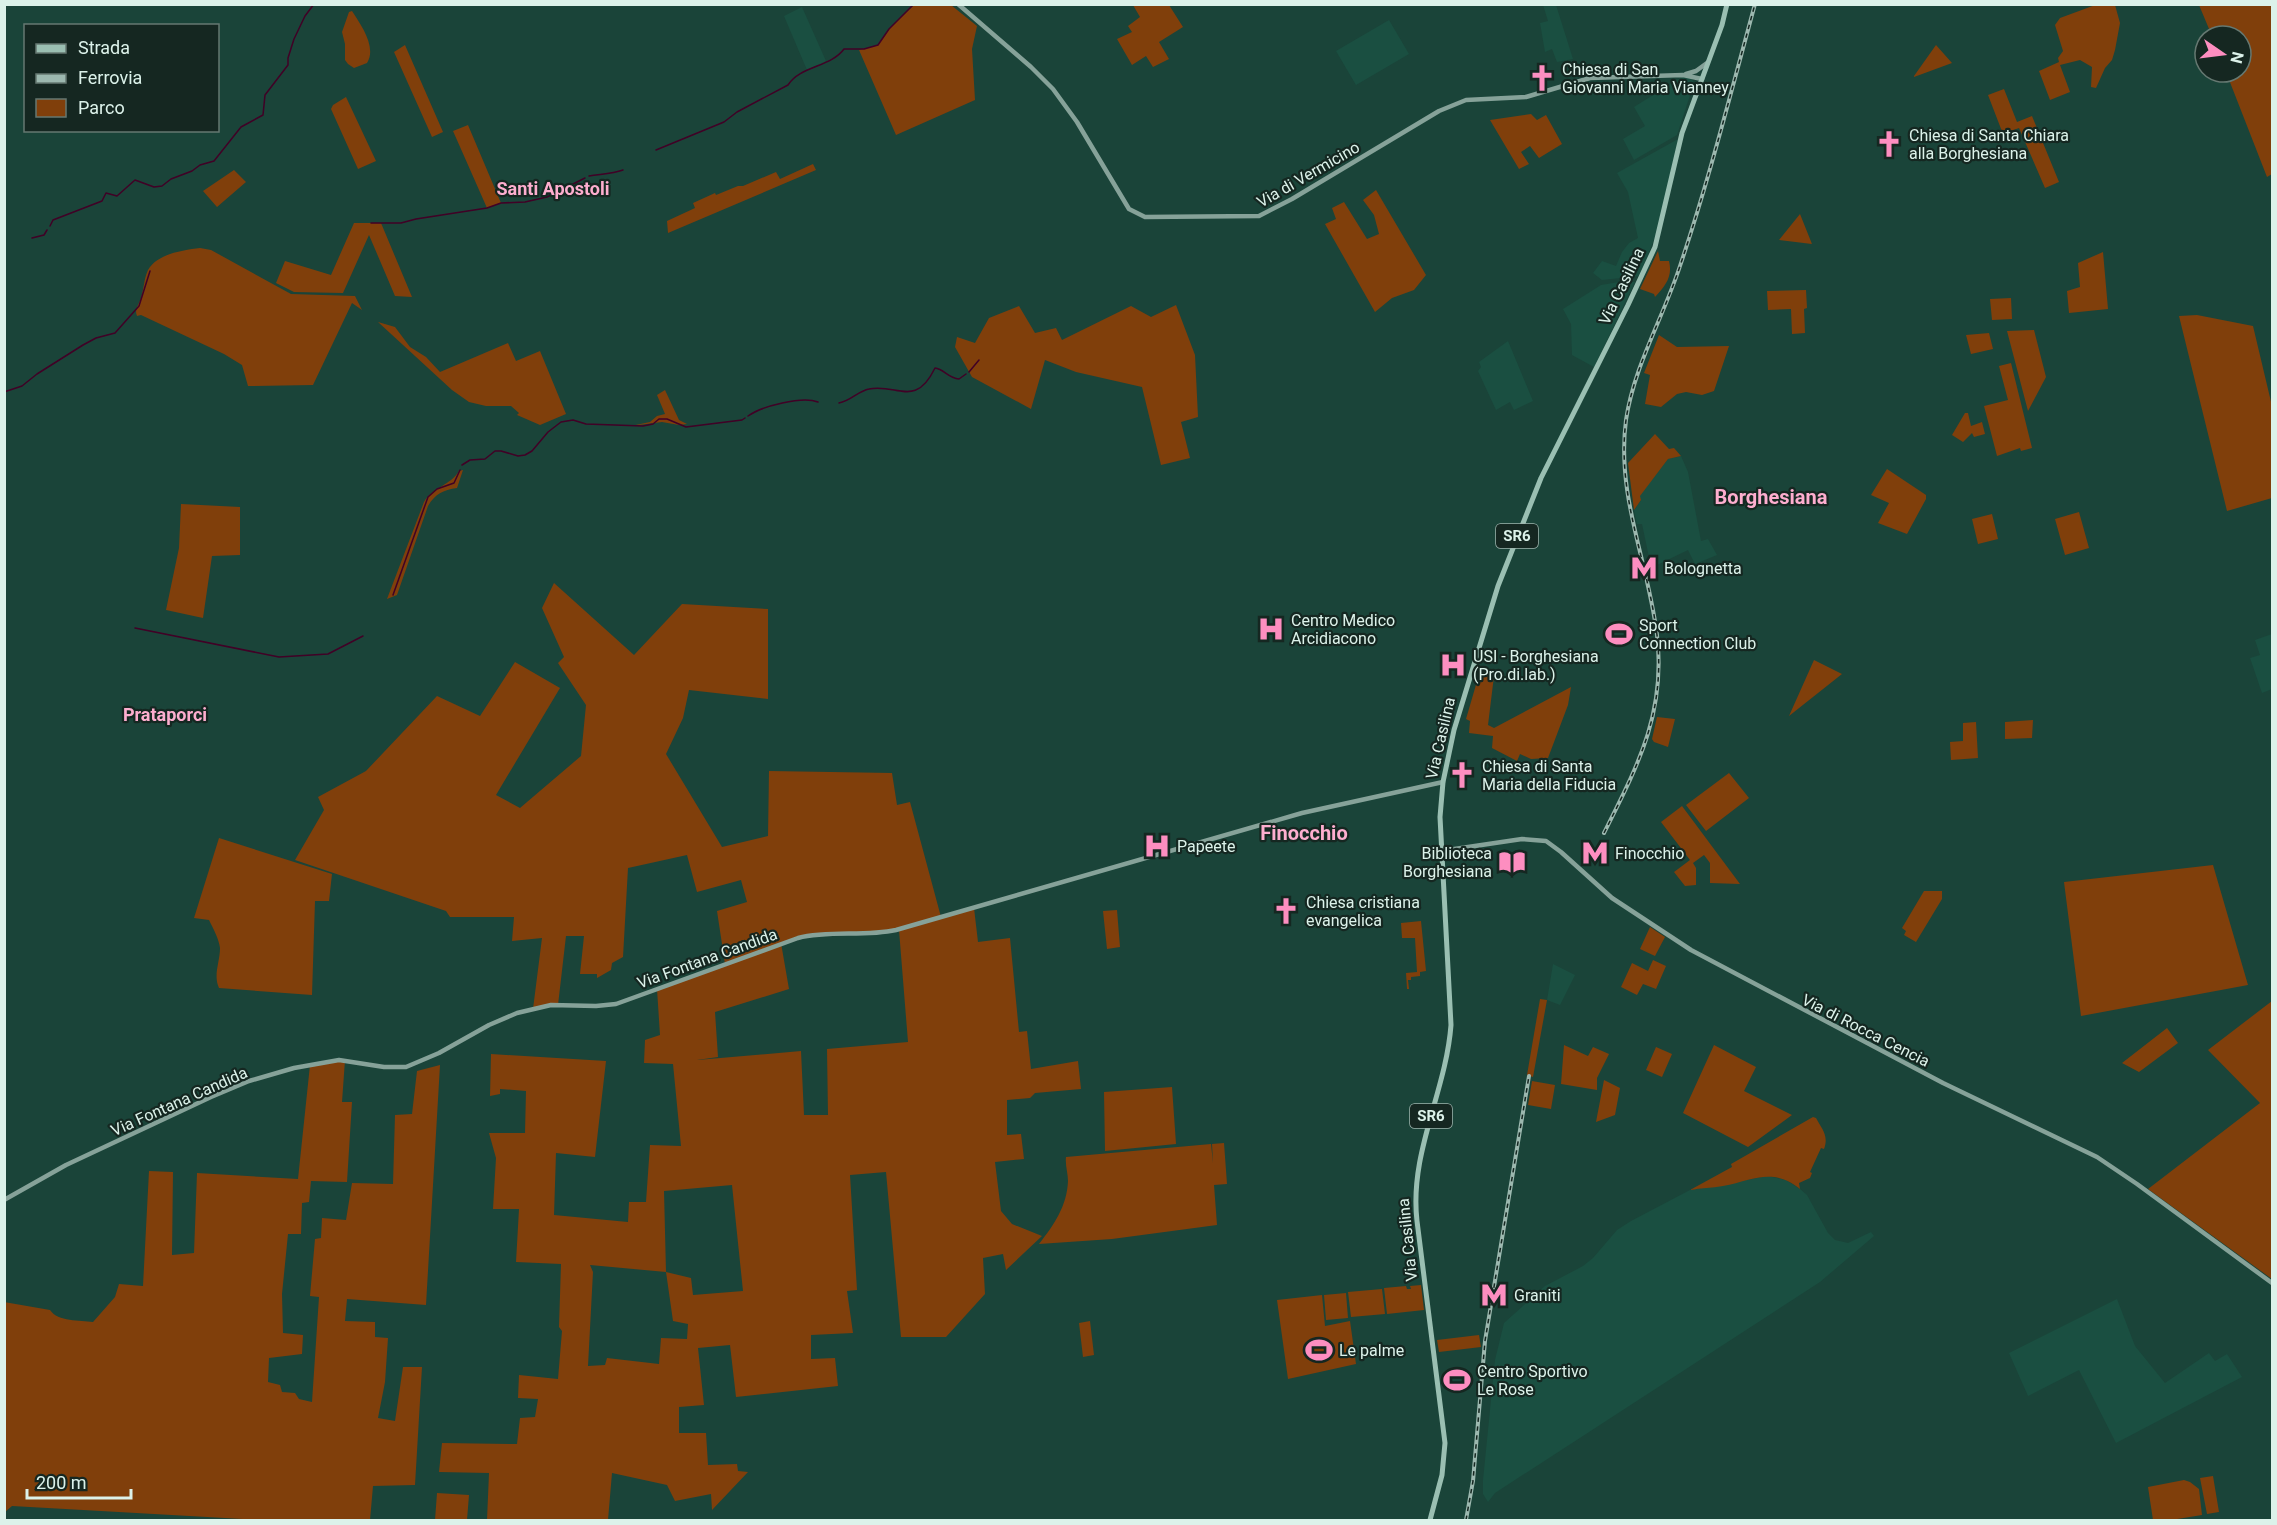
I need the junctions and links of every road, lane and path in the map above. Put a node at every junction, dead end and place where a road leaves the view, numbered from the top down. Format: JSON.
{"nodes":[{"id":1,"x":958,"y":4,"type":"edge"},
{"id":2,"x":1727,"y":4,"type":"edge"},
{"id":3,"x":1707,"y":63,"type":"junction"},
{"id":4,"x":1693,"y":73,"type":"junction"},
{"id":5,"x":1683,"y":75,"type":"junction"},
{"id":6,"x":1702,"y":77,"type":"junction"},
{"id":7,"x":1443,"y":782,"type":"junction"},
{"id":8,"x":1441,"y":850,"type":"junction"},
{"id":9,"x":4,"y":1200,"type":"edge"},
{"id":10,"x":2272,"y":1283,"type":"edge"},
{"id":11,"x":1430,"y":1521,"type":"edge"}],
"edges":[{"from":1,"to":5,"type":"main road","name":"Via di Vermicino"},
{"from":2,"to":3,"type":"main road","name":"Via Casilina","number":"SR6"},
{"from":3,"to":4,"type":"main road","name":"Via di Vermicino"},
{"from":3,"to":6,"type":"main road","name":"Via Casilina","number":"SR6"},
{"from":4,"to":5,"type":"main road","name":"Via di Vermicino"},
{"from":4,"to":6,"type":"main road","name":"Via di Vermicino"},
{"from":5,"to":6,"type":"main road","name":"Via di Vermicino"},
{"from":6,"to":7,"type":"main road","name":"Via Casilina","number":"SR6"},
{"from":7,"to":8,"type":"main road","name":"Via Casilina","number":"SR6"},
{"from":7,"to":9,"type":"main road","name":"Via Fontana Candida"},
{"from":8,"to":10,"type":"main road","name":"Via di Rocca Cencia"},
{"from":8,"to":11,"type":"main road","name":"Via Casilina","number":"SR6"}]}
